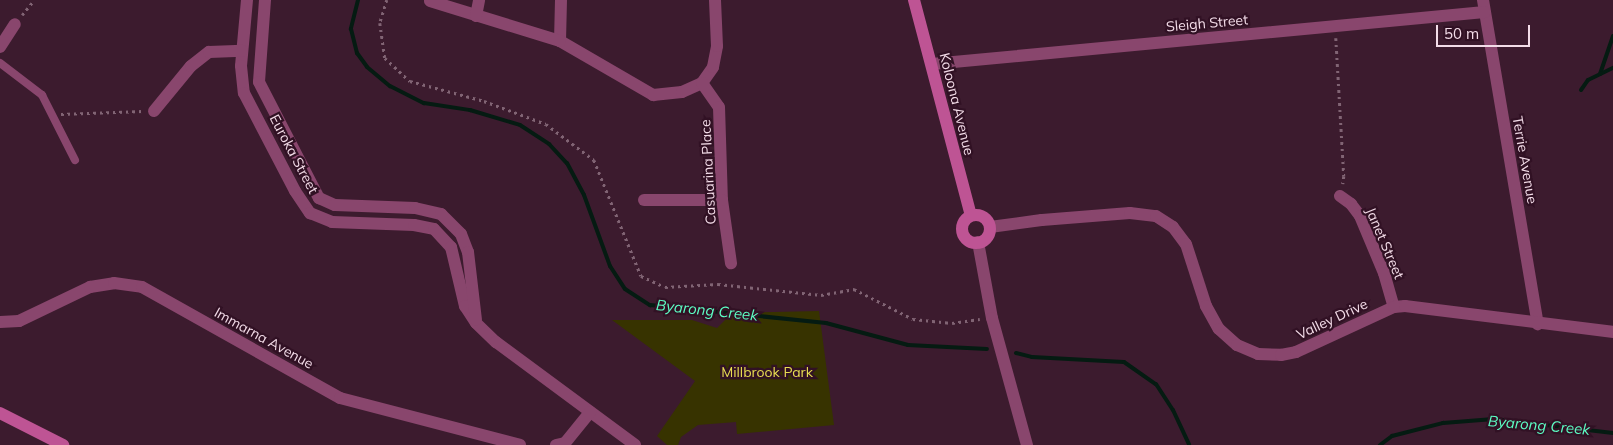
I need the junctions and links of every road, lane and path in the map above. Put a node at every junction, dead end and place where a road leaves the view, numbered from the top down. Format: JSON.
{"nodes":[{"id":1,"x":34,"y":0,"type":"edge"},
{"id":2,"x":247,"y":0,"type":"edge"},
{"id":3,"x":265,"y":0,"type":"edge"},
{"id":4,"x":479,"y":0,"type":"edge"},
{"id":5,"x":561,"y":0,"type":"edge"},
{"id":6,"x":715,"y":0,"type":"edge"},
{"id":7,"x":914,"y":0,"type":"edge"},
{"id":8,"x":430,"y":1,"type":"dead end"},
{"id":9,"x":1484,"y":6,"type":"edge"},
{"id":10,"x":476,"y":16,"type":"junction"},
{"id":11,"x":15,"y":24,"type":"joint"},
{"id":12,"x":1335,"y":26,"type":"junction"},
{"id":13,"x":560,"y":41,"type":"junction"},
{"id":14,"x":0,"y":47,"type":"edge"},
{"id":15,"x":242,"y":51,"type":"junction"},
{"id":16,"x":0,"y":63,"type":"edge"},
{"id":17,"x":932,"y":64,"type":"junction"},
{"id":18,"x":702,"y":83,"type":"junction"},
{"id":19,"x":154,"y":111,"type":"joint"},
{"id":20,"x":52,"y":114,"type":"junction"},
{"id":21,"x":75,"y":160,"type":"dead end"},
{"id":22,"x":1340,"y":196,"type":"joint"},
{"id":23,"x":644,"y":200,"type":"dead end"},
{"id":24,"x":722,"y":200,"type":"junction"},
{"id":25,"x":971,"y":216,"type":"junction"},
{"id":26,"x":990,"y":227,"type":"junction"},
{"id":27,"x":978,"y":242,"type":"junction"},
{"id":28,"x":731,"y":263,"type":"dead end"},
{"id":29,"x":1394,"y":307,"type":"junction"},
{"id":30,"x":0,"y":322,"type":"edge"},
{"id":31,"x":476,"y":323,"type":"junction"},
{"id":32,"x":1538,"y":324,"type":"junction"},
{"id":33,"x":1613,"y":332,"type":"edge"},
{"id":34,"x":590,"y":412,"type":"junction"},
{"id":35,"x":0,"y":413,"type":"edge"},
{"id":36,"x":63,"y":445,"type":"edge"},
{"id":37,"x":520,"y":445,"type":"edge"},
{"id":38,"x":556,"y":445,"type":"edge"},
{"id":39,"x":635,"y":445,"type":"edge"},
{"id":40,"x":1027,"y":445,"type":"edge"}],
"edges":[{"from":1,"to":11,"type":"path"},
{"from":2,"to":15,"type":"street","name":"Euroka Street"},
{"from":3,"to":31,"type":"street","name":"Euroka Street"},
{"from":4,"to":10,"type":"street"},
{"from":5,"to":13,"type":"street"},
{"from":6,"to":18,"type":"street"},
{"from":7,"to":17,"type":"street","name":"Koloona Avenue"},
{"from":8,"to":10,"type":"street"},
{"from":9,"to":12,"type":"street","name":"Sleigh Street"},
{"from":9,"to":32,"type":"street","name":"Terrie Avenue"},
{"from":10,"to":13,"type":"street"},
{"from":11,"to":14,"type":"street"},
{"from":12,"to":17,"type":"street","name":"Sleigh Street"},
{"from":12,"to":22,"type":"path"},
{"from":13,"to":18,"type":"street"},
{"from":15,"to":19,"type":"street"},
{"from":15,"to":31,"type":"street","name":"Euroka Street"},
{"from":16,"to":20,"type":"lane"},
{"from":17,"to":25,"type":"street","name":"Koloona Avenue"},
{"from":18,"to":24,"type":"street","name":"Casuarina Place"},
{"from":19,"to":20,"type":"path"},
{"from":20,"to":21,"type":"lane"},
{"from":22,"to":29,"type":"street","name":"Janet Street"},
{"from":23,"to":24,"type":"street"},
{"from":24,"to":28,"type":"street","name":"Casuarina Place"},
{"from":25,"to":26,"type":"street"},
{"from":25,"to":27,"type":"street"},
{"from":26,"to":27,"type":"street"},
{"from":26,"to":29,"type":"street","name":"Valley Drive"},
{"from":27,"to":40,"type":"street"},
{"from":29,"to":32,"type":"street","name":"Valley Drive"},
{"from":30,"to":37,"type":"street","name":"Immarna Avenue"},
{"from":31,"to":34,"type":"street","name":"Euroka Street"},
{"from":32,"to":33,"type":"street","name":"Valley Drive"},
{"from":34,"to":38,"type":"street"},
{"from":34,"to":39,"type":"street","name":"Euroka Street"},
{"from":35,"to":36,"type":"street"}]}
